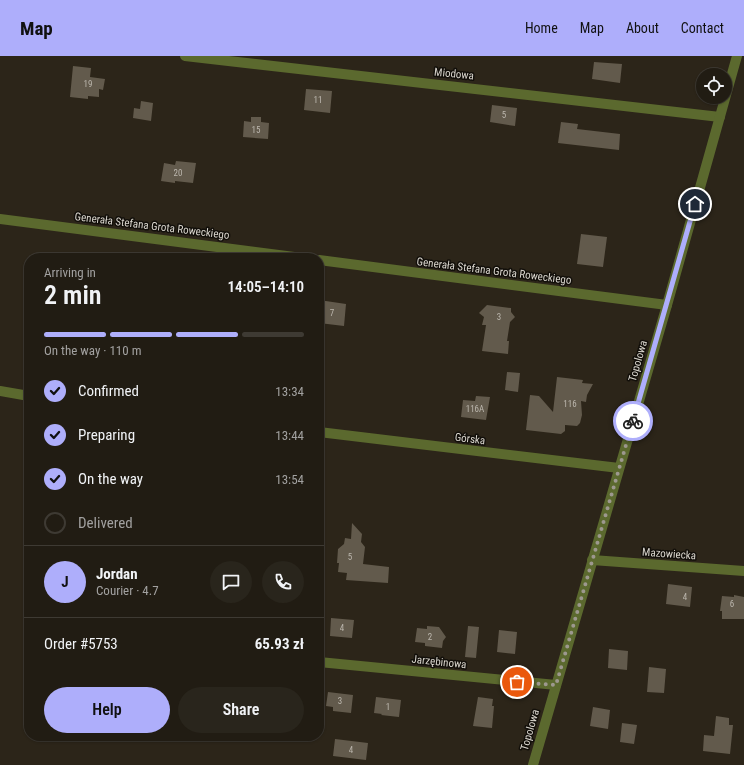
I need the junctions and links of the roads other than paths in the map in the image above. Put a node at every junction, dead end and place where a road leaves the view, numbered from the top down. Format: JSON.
{"nodes":[{"id":1,"x":184,"y":56,"type":"edge"},
{"id":2,"x":735,"y":56,"type":"edge"},
{"id":3,"x":720,"y":117,"type":"junction"},
{"id":4,"x":0,"y":219,"type":"edge"},
{"id":5,"x":263,"y":253,"type":"edge"},
{"id":6,"x":324,"y":261,"type":"edge"},
{"id":7,"x":666,"y":305,"type":"junction"},
{"id":8,"x":0,"y":391,"type":"edge"},
{"id":9,"x":24,"y":395,"type":"edge"},
{"id":10,"x":324,"y":433,"type":"edge"},
{"id":11,"x":619,"y":468,"type":"junction"},
{"id":12,"x":592,"y":560,"type":"junction"},
{"id":13,"x":744,"y":571,"type":"edge"},
{"id":14,"x":324,"y":662,"type":"edge"},
{"id":15,"x":556,"y":685,"type":"junction"},
{"id":16,"x":533,"y":765,"type":"edge"}],
"edges":[{"from":1,"to":3,"type":"street","name":"Miodowa"},
{"from":2,"to":3,"type":"street","name":"Topolowa"},
{"from":3,"to":7,"type":"street","name":"Topolowa"},
{"from":4,"to":5,"type":"street","name":"Generała Stefana Grota Roweckiego"},
{"from":6,"to":7,"type":"street","name":"Generała Stefana Grota Roweckiego"},
{"from":7,"to":11,"type":"street","name":"Topolowa"},
{"from":8,"to":9,"type":"street"},
{"from":10,"to":11,"type":"street","name":"Górska"},
{"from":11,"to":12,"type":"street","name":"Topolowa"},
{"from":12,"to":13,"type":"street","name":"Mazowiecka"},
{"from":12,"to":15,"type":"street","name":"Topolowa"},
{"from":14,"to":15,"type":"street","name":"Jarzębinowa"},
{"from":15,"to":16,"type":"street","name":"Topolowa"}]}
